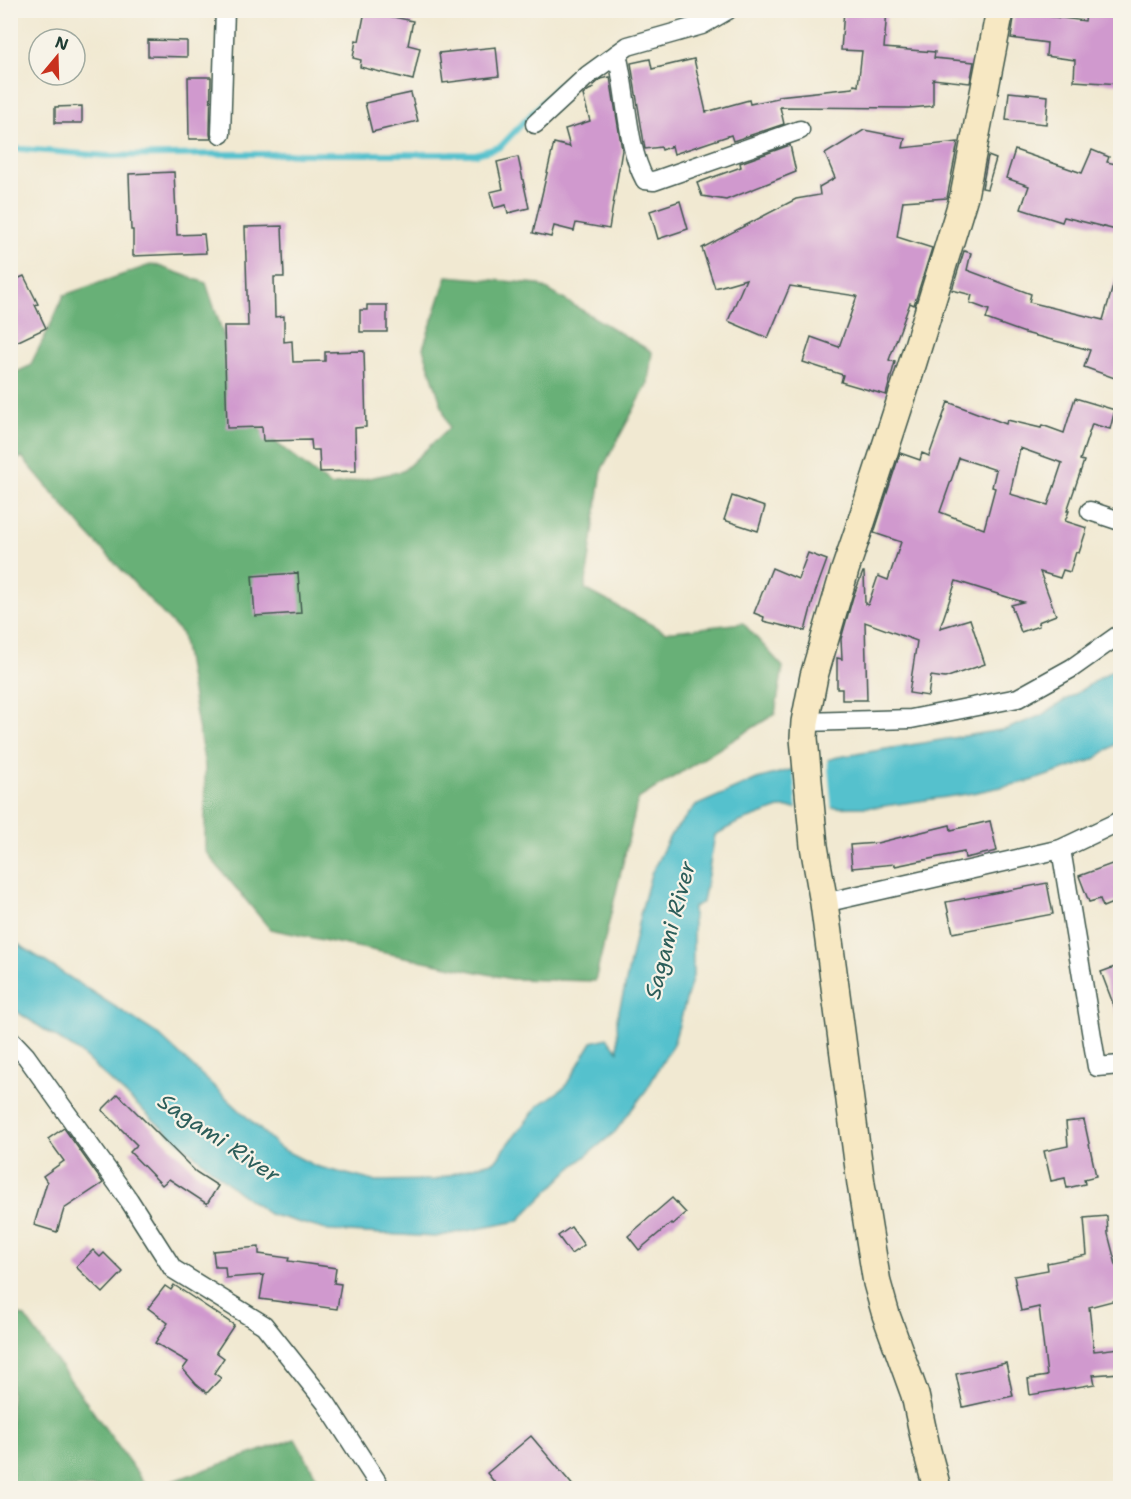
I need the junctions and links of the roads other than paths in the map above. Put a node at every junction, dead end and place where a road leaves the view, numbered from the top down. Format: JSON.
{"nodes":[{"id":1,"x":225,"y":10,"type":"edge"},
{"id":2,"x":728,"y":10,"type":"edge"},
{"id":3,"x":1000,"y":10,"type":"edge"},
{"id":4,"x":617,"y":54,"type":"junction"},
{"id":5,"x":535,"y":124,"type":"dead end"},
{"id":6,"x":800,"y":130,"type":"dead end"},
{"id":7,"x":221,"y":134,"type":"dead end"},
{"id":8,"x":1090,"y":511,"type":"dead end"},
{"id":9,"x":1120,"y":520,"type":"edge"},
{"id":10,"x":1120,"y":634,"type":"edge"},
{"id":11,"x":805,"y":734,"type":"junction"},
{"id":12,"x":1120,"y":821,"type":"edge"},
{"id":13,"x":1061,"y":849,"type":"junction"},
{"id":14,"x":824,"y":903,"type":"junction"},
{"id":15,"x":10,"y":1039,"type":"edge"},
{"id":16,"x":1120,"y":1065,"type":"edge"},
{"id":17,"x":381,"y":1488,"type":"edge"},
{"id":18,"x":937,"y":1488,"type":"edge"}],
"edges":[{"from":1,"to":7,"type":"street"},
{"from":2,"to":4,"type":"street"},
{"from":3,"to":11,"type":"main road"},
{"from":4,"to":5,"type":"street"},
{"from":4,"to":6,"type":"street"},
{"from":8,"to":9,"type":"street"},
{"from":10,"to":11,"type":"street"},
{"from":11,"to":14,"type":"main road"},
{"from":12,"to":13,"type":"street"},
{"from":13,"to":14,"type":"street"},
{"from":13,"to":16,"type":"street"},
{"from":14,"to":18,"type":"main road"},
{"from":15,"to":17,"type":"street"}]}
